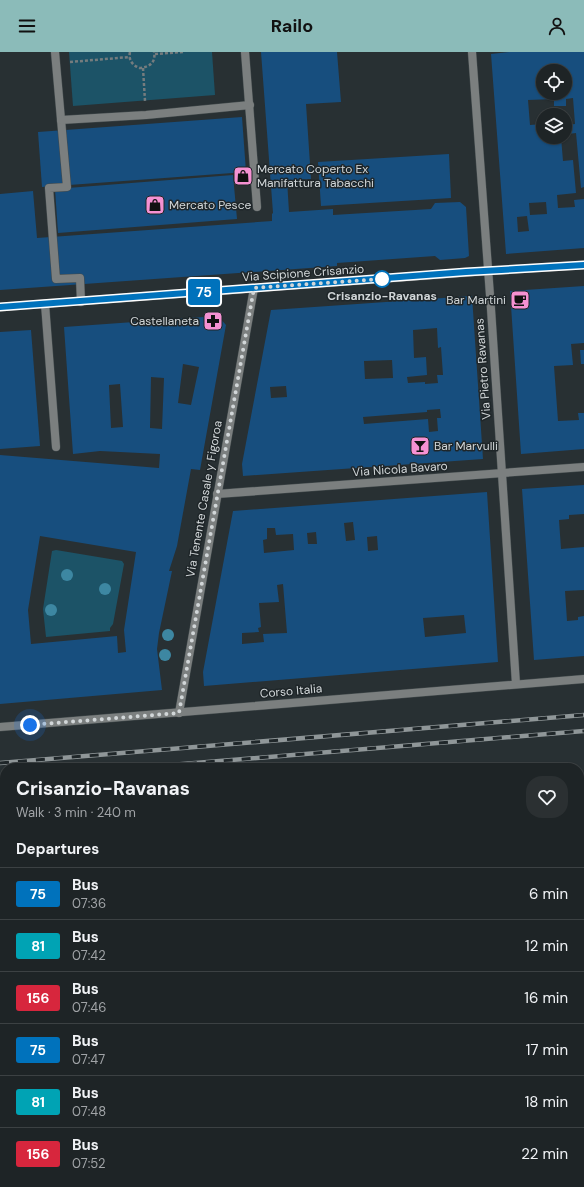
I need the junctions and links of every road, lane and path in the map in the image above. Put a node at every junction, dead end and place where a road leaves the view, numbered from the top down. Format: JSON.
{"nodes":[{"id":1,"x":55,"y":52,"type":"edge"},
{"id":2,"x":130,"y":52,"type":"edge"},
{"id":3,"x":183,"y":52,"type":"edge"},
{"id":4,"x":245,"y":52,"type":"edge"},
{"id":5,"x":472,"y":52,"type":"edge"},
{"id":6,"x":155,"y":53,"type":"edge"},
{"id":7,"x":130,"y":57,"type":"junction"},
{"id":8,"x":56,"y":64,"type":"junction"},
{"id":9,"x":143,"y":68,"type":"junction"},
{"id":10,"x":250,"y":105,"type":"junction"},
{"id":11,"x":146,"y":115,"type":"junction"},
{"id":12,"x":61,"y":120,"type":"junction"},
{"id":13,"x":257,"y":207,"type":"dead end"},
{"id":14,"x":584,"y":265,"type":"edge"},
{"id":15,"x":488,"y":271,"type":"junction"},
{"id":16,"x":254,"y":288,"type":"junction"},
{"id":17,"x":81,"y":302,"type":"junction"},
{"id":18,"x":45,"y":304,"type":"junction"},
{"id":19,"x":0,"y":307,"type":"edge"},
{"id":20,"x":56,"y":447,"type":"dead end"},
{"id":21,"x":584,"y":467,"type":"edge"},
{"id":22,"x":502,"y":473,"type":"junction"},
{"id":23,"x":217,"y":494,"type":"junction"},
{"id":24,"x":584,"y":679,"type":"edge"},
{"id":25,"x":516,"y":684,"type":"junction"},
{"id":26,"x":179,"y":713,"type":"junction"},
{"id":27,"x":0,"y":727,"type":"edge"}],
"edges":[{"from":1,"to":8,"type":"street"},
{"from":2,"to":7,"type":"path"},
{"from":3,"to":6,"type":"path"},
{"from":4,"to":10,"type":"street"},
{"from":5,"to":15,"type":"street","name":"Via Pietro Ravanas"},
{"from":6,"to":9,"type":"path"},
{"from":7,"to":8,"type":"path"},
{"from":7,"to":9,"type":"path"},
{"from":8,"to":12,"type":"street"},
{"from":9,"to":11,"type":"path"},
{"from":10,"to":11,"type":"street"},
{"from":10,"to":13,"type":"street"},
{"from":11,"to":12,"type":"street"},
{"from":12,"to":17,"type":"street"},
{"from":14,"to":15,"type":"street","name":"Via Scipione Crisanzio"},
{"from":15,"to":16,"type":"street","name":"Via Scipione Crisanzio"},
{"from":15,"to":22,"type":"street","name":"Via Pietro Ravanas"},
{"from":16,"to":17,"type":"street","name":"Via Scipione Crisanzio"},
{"from":16,"to":23,"type":"street","name":"Via Tenente Casale y Figoroa"},
{"from":17,"to":18,"type":"street","name":"Via Scipione Crisanzio"},
{"from":18,"to":19,"type":"street","name":"Via Scipione Crisanzio"},
{"from":18,"to":20,"type":"street"},
{"from":21,"to":22,"type":"street","name":"Via Nicola Bavaro"},
{"from":22,"to":23,"type":"street","name":"Via Nicola Bavaro"},
{"from":22,"to":25,"type":"street","name":"Via Pietro Ravanas"},
{"from":23,"to":26,"type":"street","name":"Via Tenente Casale y Figoroa"},
{"from":24,"to":25,"type":"street","name":"Corso Italia"},
{"from":25,"to":26,"type":"street","name":"Corso Italia"},
{"from":26,"to":27,"type":"street","name":"Corso Italia"}]}
